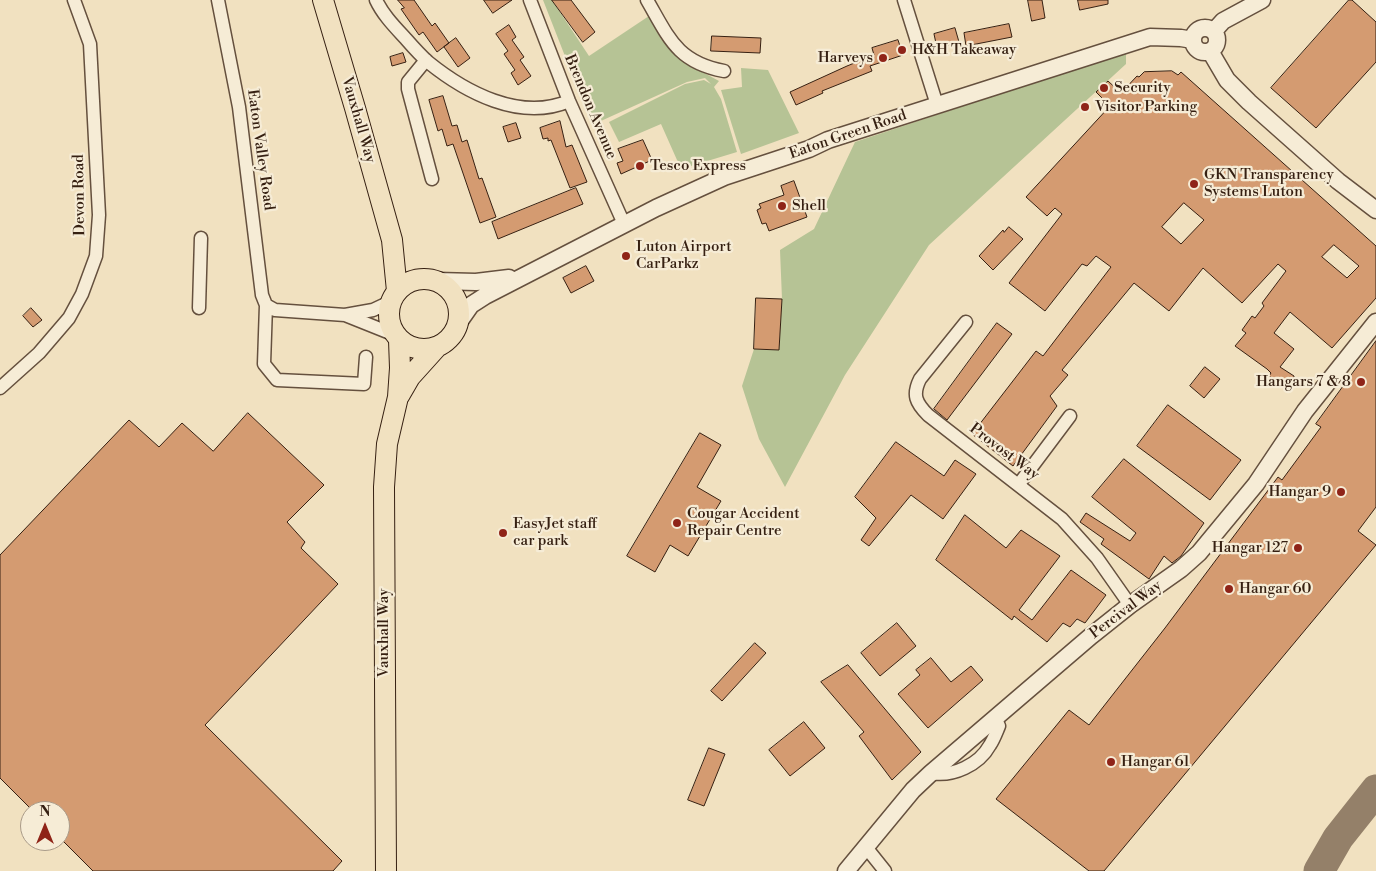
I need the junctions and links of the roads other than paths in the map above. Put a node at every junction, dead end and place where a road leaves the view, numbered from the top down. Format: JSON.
{"nodes":[{"id":1,"x":74,"y":0,"type":"edge"},
{"id":2,"x":218,"y":0,"type":"edge"},
{"id":3,"x":322,"y":0,"type":"edge"},
{"id":4,"x":376,"y":0,"type":"edge"},
{"id":5,"x":530,"y":0,"type":"edge"},
{"id":6,"x":647,"y":0,"type":"edge"},
{"id":7,"x":904,"y":0,"type":"edge"},
{"id":8,"x":1262,"y":0,"type":"edge"},
{"id":9,"x":1214,"y":30,"type":"junction"},
{"id":10,"x":1193,"y":40,"type":"junction"},
{"id":11,"x":1210,"y":51,"type":"junction"},
{"id":12,"x":426,"y":60,"type":"junction"},
{"id":13,"x":724,"y":71,"type":"dead end"},
{"id":14,"x":569,"y":101,"type":"junction"},
{"id":15,"x":937,"y":105,"type":"junction"},
{"id":16,"x":432,"y":179,"type":"dead end"},
{"id":17,"x":1376,"y":210,"type":"edge"},
{"id":18,"x":624,"y":224,"type":"junction"},
{"id":19,"x":202,"y":238,"type":"dead end"},
{"id":20,"x":392,"y":240,"type":"junction"},
{"id":21,"x":518,"y":277,"type":"junction"},
{"id":22,"x":433,"y":280,"type":"junction"},
{"id":23,"x":394,"y":296,"type":"junction"},
{"id":24,"x":266,"y":305,"type":"junction"},
{"id":25,"x":199,"y":308,"type":"dead end"},
{"id":26,"x":345,"y":315,"type":"junction"},
{"id":27,"x":966,"y":322,"type":"dead end"},
{"id":28,"x":1376,"y":322,"type":"edge"},
{"id":29,"x":457,"y":325,"type":"junction"},
{"id":30,"x":397,"y":337,"type":"junction"},
{"id":31,"x":437,"y":347,"type":"junction"},
{"id":32,"x":366,"y":357,"type":"dead end"},
{"id":33,"x":0,"y":388,"type":"edge"},
{"id":34,"x":398,"y":397,"type":"junction"},
{"id":35,"x":1070,"y":416,"type":"dead end"},
{"id":36,"x":1019,"y":484,"type":"junction"},
{"id":37,"x":1130,"y":604,"type":"junction"},
{"id":38,"x":866,"y":846,"type":"junction"},
{"id":39,"x":386,"y":871,"type":"edge"},
{"id":40,"x":846,"y":871,"type":"edge"},
{"id":41,"x":885,"y":871,"type":"edge"}],
"edges":[{"from":1,"to":33,"type":"street","name":"Devon Road"},
{"from":2,"to":24,"type":"street","name":"Eaton Valley Road"},
{"from":3,"to":20,"type":"main road","name":"Vauxhall Way"},
{"from":4,"to":12,"type":"street"},
{"from":5,"to":14,"type":"street","name":"Brendon Avenue"},
{"from":6,"to":13,"type":"street"},
{"from":7,"to":15,"type":"street"},
{"from":8,"to":9,"type":"street"},
{"from":9,"to":10,"type":"street"},
{"from":9,"to":11,"type":"street"},
{"from":10,"to":11,"type":"street"},
{"from":10,"to":15,"type":"street","name":"Eaton Green Road"},
{"from":11,"to":17,"type":"street"},
{"from":12,"to":14,"type":"street"},
{"from":12,"to":16,"type":"street"},
{"from":14,"to":18,"type":"street","name":"Brendon Avenue"},
{"from":15,"to":18,"type":"street","name":"Eaton Green Road"},
{"from":18,"to":21,"type":"street","name":"Eaton Green Road"},
{"from":19,"to":25,"type":"street"},
{"from":20,"to":22,"type":"main road","name":"Vauxhall Way"},
{"from":20,"to":23,"type":"main road","name":"Vauxhall Way"},
{"from":21,"to":22,"type":"street","name":"Eaton Green Road"},
{"from":21,"to":29,"type":"street","name":"Eaton Green Road"},
{"from":22,"to":23,"type":"main road"},
{"from":22,"to":29,"type":"main road"},
{"from":23,"to":26,"type":"street"},
{"from":23,"to":30,"type":"main road"},
{"from":24,"to":26,"type":"street"},
{"from":24,"to":32,"type":"street","name":"Eaton Valley Road"},
{"from":26,"to":30,"type":"street"},
{"from":27,"to":36,"type":"street","name":"Provost Way"},
{"from":28,"to":37,"type":"street","name":"Percival Way"},
{"from":29,"to":31,"type":"main road"},
{"from":30,"to":31,"type":"main road"},
{"from":30,"to":34,"type":"main road","name":"Vauxhall Way"},
{"from":31,"to":34,"type":"main road","name":"Vauxhall Way"},
{"from":34,"to":39,"type":"main road","name":"Vauxhall Way"},
{"from":35,"to":36,"type":"street"},
{"from":36,"to":37,"type":"street","name":"Provost Way"},
{"from":37,"to":38,"type":"street","name":"Percival Way"},
{"from":38,"to":40,"type":"street","name":"Percival Way"},
{"from":38,"to":41,"type":"street"}]}
